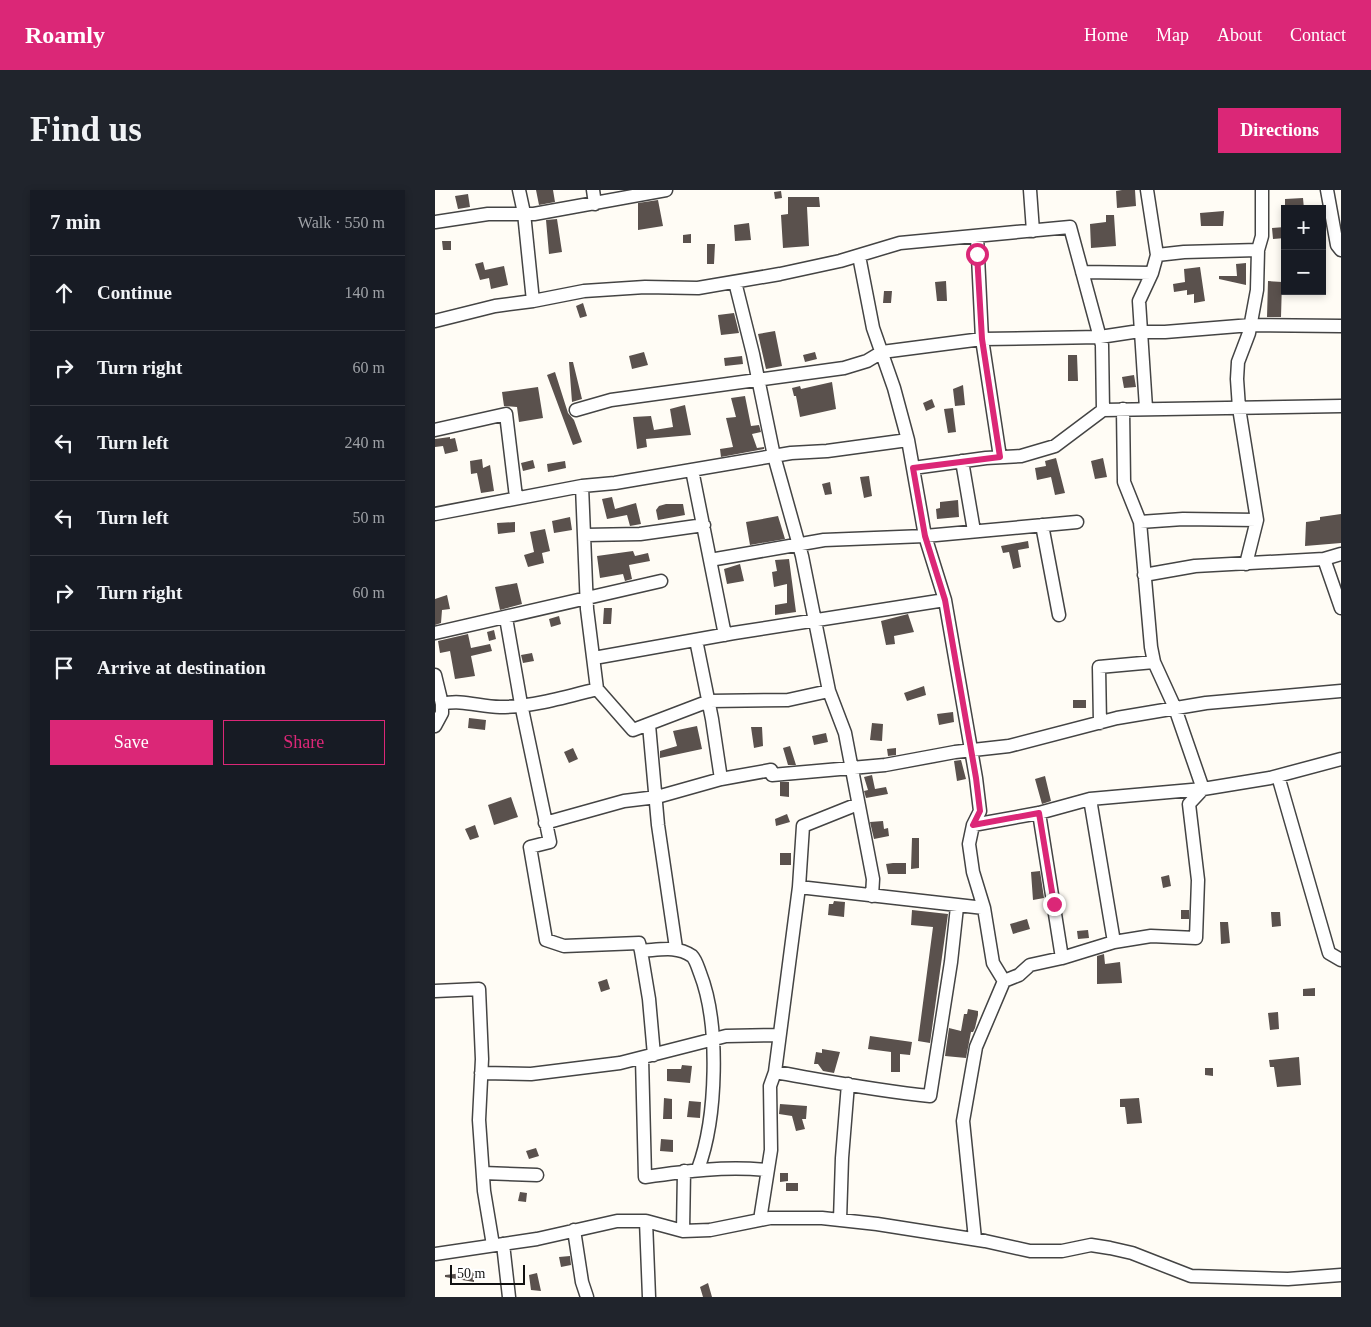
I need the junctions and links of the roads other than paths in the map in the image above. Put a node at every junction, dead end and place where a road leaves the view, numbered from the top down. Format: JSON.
{"nodes":[{"id":1,"x":519,"y":190,"type":"edge"},
{"id":2,"x":593,"y":190,"type":"edge"},
{"id":3,"x":666,"y":190,"type":"edge"},
{"id":4,"x":1030,"y":190,"type":"edge"},
{"id":5,"x":1147,"y":190,"type":"edge"},
{"id":6,"x":1262,"y":190,"type":"edge"},
{"id":7,"x":1327,"y":190,"type":"edge"},
{"id":8,"x":595,"y":204,"type":"junction"},
{"id":9,"x":524,"y":213,"type":"junction"},
{"id":10,"x":435,"y":222,"type":"edge"},
{"id":11,"x":1033,"y":231,"type":"junction"},
{"id":12,"x":977,"y":236,"type":"junction"},
{"id":13,"x":1340,"y":247,"type":"edge"},
{"id":14,"x":1258,"y":250,"type":"junction"},
{"id":15,"x":1157,"y":255,"type":"junction"},
{"id":16,"x":859,"y":256,"type":"junction"},
{"id":17,"x":1082,"y":272,"type":"junction"},
{"id":18,"x":1152,"y":273,"type":"junction"},
{"id":19,"x":735,"y":282,"type":"junction"},
{"id":20,"x":533,"y":301,"type":"junction"},
{"id":21,"x":435,"y":321,"type":"edge"},
{"id":22,"x":1251,"y":325,"type":"junction"},
{"id":23,"x":1341,"y":326,"type":"edge"},
{"id":24,"x":1141,"y":333,"type":"junction"},
{"id":25,"x":1100,"y":337,"type":"junction"},
{"id":26,"x":982,"y":339,"type":"junction"},
{"id":27,"x":882,"y":352,"type":"junction"},
{"id":28,"x":759,"y":381,"type":"junction"},
{"id":29,"x":1341,"y":406,"type":"edge"},
{"id":30,"x":1145,"y":408,"type":"junction"},
{"id":31,"x":1239,"y":408,"type":"junction"},
{"id":32,"x":1123,"y":409,"type":"junction"},
{"id":33,"x":576,"y":410,"type":"dead end"},
{"id":34,"x":1103,"y":410,"type":"junction"},
{"id":35,"x":435,"y":430,"type":"edge"},
{"id":36,"x":908,"y":440,"type":"junction"},
{"id":37,"x":774,"y":456,"type":"junction"},
{"id":38,"x":1000,"y":457,"type":"junction"},
{"id":39,"x":962,"y":461,"type":"junction"},
{"id":40,"x":913,"y":468,"type":"junction"},
{"id":41,"x":692,"y":470,"type":"junction"},
{"id":42,"x":583,"y":486,"type":"junction"},
{"id":43,"x":516,"y":498,"type":"junction"},
{"id":44,"x":435,"y":514,"type":"edge"},
{"id":45,"x":1257,"y":520,"type":"junction"},
{"id":46,"x":1077,"y":522,"type":"dead end"},
{"id":47,"x":1140,"y":522,"type":"junction"},
{"id":48,"x":704,"y":525,"type":"junction"},
{"id":49,"x":1042,"y":525,"type":"junction"},
{"id":50,"x":974,"y":531,"type":"junction"},
{"id":51,"x":585,"y":535,"type":"junction"},
{"id":52,"x":925,"y":536,"type":"junction"},
{"id":53,"x":797,"y":543,"type":"junction"},
{"id":54,"x":1341,"y":554,"type":"edge"},
{"id":55,"x":1324,"y":559,"type":"junction"},
{"id":56,"x":710,"y":560,"type":"junction"},
{"id":57,"x":1246,"y":564,"type":"junction"},
{"id":58,"x":1144,"y":575,"type":"junction"},
{"id":59,"x":661,"y":581,"type":"dead end"},
{"id":60,"x":587,"y":597,"type":"junction"},
{"id":61,"x":945,"y":600,"type":"junction"},
{"id":62,"x":1341,"y":608,"type":"edge"},
{"id":63,"x":1059,"y":615,"type":"dead end"},
{"id":64,"x":506,"y":618,"type":"junction"},
{"id":65,"x":814,"y":620,"type":"junction"},
{"id":66,"x":435,"y":633,"type":"edge"},
{"id":67,"x":725,"y":635,"type":"junction"},
{"id":68,"x":697,"y":640,"type":"junction"},
{"id":69,"x":594,"y":658,"type":"junction"},
{"id":70,"x":1155,"y":662,"type":"junction"},
{"id":71,"x":435,"y":675,"type":"edge"},
{"id":72,"x":597,"y":689,"type":"junction"},
{"id":73,"x":829,"y":691,"type":"junction"},
{"id":74,"x":1341,"y":691,"type":"edge"},
{"id":75,"x":709,"y":701,"type":"junction"},
{"id":76,"x":442,"y":704,"type":"junction"},
{"id":77,"x":521,"y":704,"type":"junction"},
{"id":78,"x":1175,"y":708,"type":"junction"},
{"id":79,"x":1100,"y":723,"type":"junction"},
{"id":80,"x":649,"y":725,"type":"junction"},
{"id":81,"x":435,"y":726,"type":"edge"},
{"id":82,"x":971,"y":750,"type":"junction"},
{"id":83,"x":1341,"y":759,"type":"edge"},
{"id":84,"x":851,"y":767,"type":"junction"},
{"id":85,"x":1278,"y":776,"type":"junction"},
{"id":86,"x":721,"y":779,"type":"junction"},
{"id":87,"x":1203,"y":789,"type":"junction"},
{"id":88,"x":657,"y":797,"type":"junction"},
{"id":89,"x":1090,"y":799,"type":"junction"},
{"id":90,"x":858,"y":804,"type":"junction"},
{"id":91,"x":1039,"y":813,"type":"junction"},
{"id":92,"x":545,"y":823,"type":"junction"},
{"id":93,"x":973,"y":825,"type":"junction"},
{"id":94,"x":799,"y":886,"type":"junction"},
{"id":95,"x":873,"y":896,"type":"junction"},
{"id":96,"x":957,"y":907,"type":"junction"},
{"id":97,"x":984,"y":908,"type":"junction"},
{"id":98,"x":1114,"y":942,"type":"junction"},
{"id":99,"x":676,"y":948,"type":"junction"},
{"id":100,"x":641,"y":951,"type":"junction"},
{"id":101,"x":1062,"y":958,"type":"junction"},
{"id":102,"x":1341,"y":960,"type":"edge"},
{"id":103,"x":1004,"y":981,"type":"junction"},
{"id":104,"x":435,"y":991,"type":"edge"},
{"id":105,"x":779,"y":1035,"type":"junction"},
{"id":106,"x":712,"y":1039,"type":"junction"},
{"id":107,"x":648,"y":1057,"type":"junction"},
{"id":108,"x":775,"y":1072,"type":"junction"},
{"id":109,"x":481,"y":1073,"type":"junction"},
{"id":110,"x":848,"y":1084,"type":"junction"},
{"id":111,"x":698,"y":1169,"type":"junction"},
{"id":112,"x":767,"y":1170,"type":"junction"},
{"id":113,"x":684,"y":1172,"type":"junction"},
{"id":114,"x":483,"y":1173,"type":"junction"},
{"id":115,"x":537,"y":1175,"type":"dead end"},
{"id":116,"x":760,"y":1220,"type":"junction"},
{"id":117,"x":841,"y":1220,"type":"junction"},
{"id":118,"x":646,"y":1221,"type":"junction"},
{"id":119,"x":574,"y":1230,"type":"junction"},
{"id":120,"x":683,"y":1231,"type":"junction"},
{"id":121,"x":975,"y":1239,"type":"junction"},
{"id":122,"x":498,"y":1245,"type":"junction"},
{"id":123,"x":435,"y":1254,"type":"edge"},
{"id":124,"x":1341,"y":1275,"type":"edge"},
{"id":125,"x":509,"y":1297,"type":"edge"},
{"id":126,"x":587,"y":1297,"type":"edge"},
{"id":127,"x":649,"y":1297,"type":"edge"}],
"edges":[{"from":1,"to":9,"type":"street"},
{"from":2,"to":8,"type":"street"},
{"from":3,"to":8,"type":"street"},
{"from":4,"to":11,"type":"street"},
{"from":5,"to":15,"type":"street"},
{"from":6,"to":14,"type":"street"},
{"from":7,"to":13,"type":"street"},
{"from":8,"to":9,"type":"street"},
{"from":9,"to":10,"type":"street"},
{"from":9,"to":20,"type":"street"},
{"from":11,"to":12,"type":"street"},
{"from":11,"to":17,"type":"street"},
{"from":12,"to":16,"type":"street"},
{"from":12,"to":26,"type":"street"},
{"from":14,"to":15,"type":"street"},
{"from":14,"to":22,"type":"street"},
{"from":15,"to":18,"type":"street"},
{"from":16,"to":19,"type":"street"},
{"from":16,"to":27,"type":"street"},
{"from":17,"to":18,"type":"street"},
{"from":17,"to":25,"type":"street"},
{"from":18,"to":24,"type":"street"},
{"from":19,"to":20,"type":"street"},
{"from":19,"to":28,"type":"street"},
{"from":20,"to":21,"type":"street"},
{"from":22,"to":23,"type":"street"},
{"from":22,"to":24,"type":"street"},
{"from":22,"to":31,"type":"street"},
{"from":24,"to":25,"type":"street"},
{"from":24,"to":30,"type":"street"},
{"from":25,"to":26,"type":"street"},
{"from":25,"to":34,"type":"street"},
{"from":26,"to":27,"type":"street"},
{"from":26,"to":38,"type":"street"},
{"from":27,"to":28,"type":"street"},
{"from":27,"to":36,"type":"street"},
{"from":28,"to":33,"type":"street"},
{"from":28,"to":37,"type":"street"},
{"from":29,"to":31,"type":"street"},
{"from":30,"to":31,"type":"street"},
{"from":30,"to":32,"type":"street"},
{"from":31,"to":45,"type":"street"},
{"from":32,"to":34,"type":"street"},
{"from":32,"to":47,"type":"street"},
{"from":34,"to":38,"type":"street"},
{"from":35,"to":43,"type":"street"},
{"from":36,"to":37,"type":"street"},
{"from":36,"to":40,"type":"street"},
{"from":37,"to":41,"type":"street"},
{"from":37,"to":53,"type":"street"},
{"from":38,"to":39,"type":"street"},
{"from":39,"to":40,"type":"street"},
{"from":39,"to":50,"type":"street"},
{"from":40,"to":52,"type":"street"},
{"from":41,"to":42,"type":"street"},
{"from":41,"to":48,"type":"street"},
{"from":42,"to":43,"type":"street"},
{"from":42,"to":51,"type":"street"},
{"from":43,"to":44,"type":"street"},
{"from":45,"to":47,"type":"street"},
{"from":45,"to":57,"type":"street"},
{"from":46,"to":49,"type":"street"},
{"from":47,"to":58,"type":"street"},
{"from":48,"to":51,"type":"street"},
{"from":48,"to":56,"type":"street"},
{"from":49,"to":50,"type":"street"},
{"from":49,"to":63,"type":"street"},
{"from":50,"to":52,"type":"street"},
{"from":51,"to":60,"type":"street"},
{"from":52,"to":53,"type":"street"},
{"from":52,"to":61,"type":"street"},
{"from":53,"to":56,"type":"street"},
{"from":53,"to":65,"type":"street"},
{"from":54,"to":55,"type":"street"},
{"from":55,"to":57,"type":"street"},
{"from":55,"to":62,"type":"street"},
{"from":56,"to":67,"type":"street"},
{"from":57,"to":58,"type":"street"},
{"from":58,"to":70,"type":"street"},
{"from":59,"to":60,"type":"street"},
{"from":60,"to":64,"type":"street"},
{"from":60,"to":69,"type":"street"},
{"from":61,"to":65,"type":"street"},
{"from":61,"to":82,"type":"street"},
{"from":64,"to":66,"type":"street"},
{"from":64,"to":77,"type":"street"},
{"from":65,"to":67,"type":"street"},
{"from":65,"to":73,"type":"street"},
{"from":67,"to":68,"type":"street"},
{"from":68,"to":69,"type":"street"},
{"from":68,"to":75,"type":"street"},
{"from":69,"to":72,"type":"street"},
{"from":70,"to":78,"type":"street"},
{"from":70,"to":79,"type":"street"},
{"from":71,"to":76,"type":"street"},
{"from":72,"to":77,"type":"street"},
{"from":72,"to":80,"type":"street"},
{"from":73,"to":75,"type":"street"},
{"from":73,"to":84,"type":"street"},
{"from":74,"to":78,"type":"street"},
{"from":75,"to":80,"type":"street"},
{"from":75,"to":86,"type":"street"},
{"from":76,"to":77,"type":"street"},
{"from":76,"to":81,"type":"street"},
{"from":77,"to":92,"type":"street"},
{"from":78,"to":79,"type":"street"},
{"from":78,"to":87,"type":"street"},
{"from":79,"to":82,"type":"street"},
{"from":80,"to":88,"type":"street"},
{"from":82,"to":84,"type":"street"},
{"from":82,"to":93,"type":"street"},
{"from":83,"to":85,"type":"street"},
{"from":84,"to":86,"type":"street"},
{"from":84,"to":90,"type":"street"},
{"from":85,"to":87,"type":"street"},
{"from":85,"to":102,"type":"street"},
{"from":86,"to":88,"type":"street"},
{"from":87,"to":89,"type":"street"},
{"from":87,"to":98,"type":"street"},
{"from":88,"to":92,"type":"street"},
{"from":88,"to":99,"type":"street"},
{"from":89,"to":91,"type":"street"},
{"from":89,"to":98,"type":"street"},
{"from":90,"to":94,"type":"street"},
{"from":90,"to":95,"type":"street"},
{"from":91,"to":93,"type":"street"},
{"from":91,"to":101,"type":"street"},
{"from":92,"to":100,"type":"street"},
{"from":93,"to":97,"type":"street"},
{"from":94,"to":95,"type":"street"},
{"from":94,"to":105,"type":"street"},
{"from":95,"to":96,"type":"street"},
{"from":96,"to":97,"type":"street"},
{"from":96,"to":110,"type":"street"},
{"from":97,"to":103,"type":"street"},
{"from":98,"to":101,"type":"street"},
{"from":99,"to":100,"type":"street"},
{"from":99,"to":106,"type":"street"},
{"from":100,"to":107,"type":"street"},
{"from":101,"to":103,"type":"street"},
{"from":103,"to":121,"type":"street"},
{"from":104,"to":109,"type":"street"},
{"from":105,"to":106,"type":"street"},
{"from":105,"to":108,"type":"street"},
{"from":106,"to":107,"type":"street"},
{"from":106,"to":111,"type":"street"},
{"from":107,"to":109,"type":"street"},
{"from":107,"to":113,"type":"street"},
{"from":108,"to":110,"type":"street"},
{"from":108,"to":112,"type":"street"},
{"from":109,"to":114,"type":"street"},
{"from":110,"to":117,"type":"street"},
{"from":111,"to":112,"type":"street"},
{"from":111,"to":113,"type":"street"},
{"from":112,"to":116,"type":"street"},
{"from":113,"to":120,"type":"street"},
{"from":114,"to":115,"type":"street"},
{"from":114,"to":122,"type":"street"},
{"from":116,"to":117,"type":"street"},
{"from":116,"to":120,"type":"street"},
{"from":117,"to":121,"type":"street"},
{"from":118,"to":119,"type":"street"},
{"from":118,"to":120,"type":"street"},
{"from":118,"to":127,"type":"street"},
{"from":119,"to":122,"type":"street"},
{"from":119,"to":126,"type":"street"},
{"from":121,"to":124,"type":"street"},
{"from":122,"to":123,"type":"street"},
{"from":122,"to":125,"type":"street"}]}
